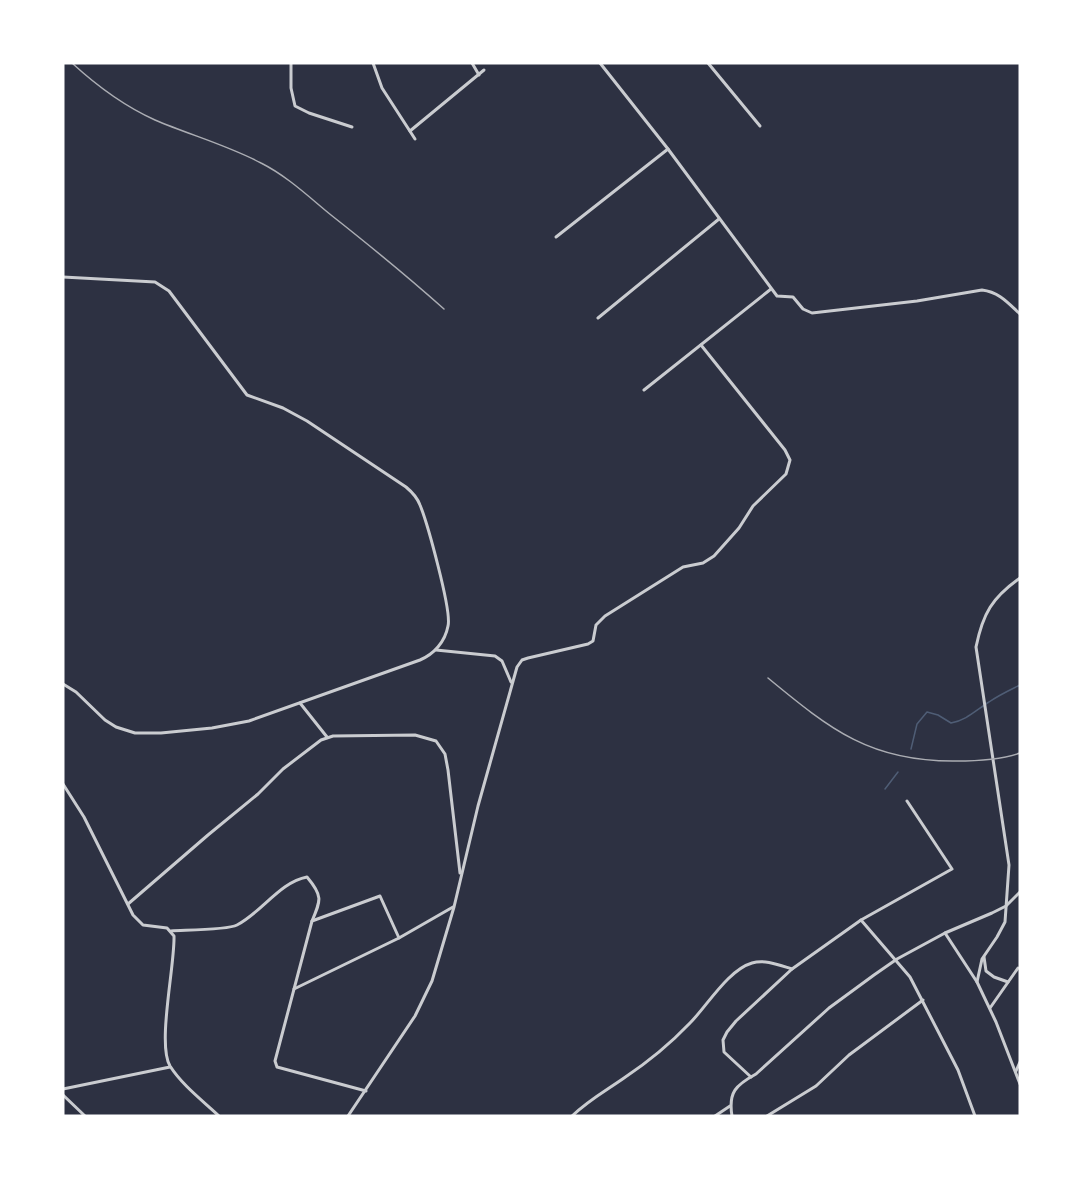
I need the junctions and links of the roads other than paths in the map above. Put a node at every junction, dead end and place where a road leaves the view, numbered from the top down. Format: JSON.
{"nodes":[{"id":1,"x":291,"y":63,"type":"edge"},
{"id":2,"x":373,"y":63,"type":"edge"},
{"id":3,"x":472,"y":63,"type":"edge"},
{"id":4,"x":600,"y":63,"type":"edge"},
{"id":5,"x":708,"y":63,"type":"edge"},
{"id":6,"x":484,"y":70,"type":"dead end"},
{"id":7,"x":479,"y":75,"type":"junction"},
{"id":8,"x":760,"y":126,"type":"dead end"},
{"id":9,"x":352,"y":127,"type":"dead end"},
{"id":10,"x":410,"y":131,"type":"junction"},
{"id":11,"x":415,"y":139,"type":"dead end"},
{"id":12,"x":668,"y":149,"type":"junction"},
{"id":13,"x":718,"y":219,"type":"junction"},
{"id":14,"x":556,"y":237,"type":"dead end"},
{"id":15,"x":63,"y":277,"type":"edge"},
{"id":16,"x":771,"y":289,"type":"junction"},
{"id":17,"x":1020,"y":314,"type":"edge"},
{"id":18,"x":598,"y":318,"type":"dead end"},
{"id":19,"x":701,"y":345,"type":"junction"},
{"id":20,"x":644,"y":390,"type":"dead end"},
{"id":21,"x":1020,"y":578,"type":"edge"},
{"id":22,"x":436,"y":650,"type":"junction"},
{"id":23,"x":63,"y":684,"type":"edge"},
{"id":24,"x":511,"y":684,"type":"junction"},
{"id":25,"x":300,"y":703,"type":"junction"},
{"id":26,"x":327,"y":737,"type":"junction"},
{"id":27,"x":63,"y":784,"type":"edge"},
{"id":28,"x":907,"y":801,"type":"dead end"},
{"id":29,"x":460,"y":878,"type":"junction"},
{"id":30,"x":1020,"y":892,"type":"edge"},
{"id":31,"x":128,"y":904,"type":"junction"},
{"id":32,"x":1006,"y":906,"type":"junction"},
{"id":33,"x":454,"y":907,"type":"junction"},
{"id":34,"x":861,"y":920,"type":"junction"},
{"id":35,"x":312,"y":921,"type":"junction"},
{"id":36,"x":171,"y":931,"type":"junction"},
{"id":37,"x":945,"y":933,"type":"junction"},
{"id":38,"x":399,"y":938,"type":"junction"},
{"id":39,"x":984,"y":956,"type":"junction"},
{"id":40,"x":897,"y":959,"type":"junction"},
{"id":41,"x":1018,"y":968,"type":"dead end"},
{"id":42,"x":792,"y":969,"type":"junction"},
{"id":43,"x":978,"y":982,"type":"junction"},
{"id":44,"x":1008,"y":982,"type":"junction"},
{"id":45,"x":294,"y":989,"type":"junction"},
{"id":46,"x":923,"y":999,"type":"junction"},
{"id":47,"x":990,"y":1008,"type":"junction"},
{"id":48,"x":1020,"y":1062,"type":"edge"},
{"id":49,"x":171,"y":1067,"type":"junction"},
{"id":50,"x":1016,"y":1071,"type":"junction"},
{"id":51,"x":752,"y":1077,"type":"junction"},
{"id":52,"x":1020,"y":1084,"type":"edge"},
{"id":53,"x":63,"y":1089,"type":"edge"},
{"id":54,"x":366,"y":1091,"type":"junction"},
{"id":55,"x":63,"y":1095,"type":"edge"},
{"id":56,"x":730,"y":1106,"type":"junction"},
{"id":57,"x":772,"y":1114,"type":"edge"},
{"id":58,"x":85,"y":1116,"type":"edge"},
{"id":59,"x":219,"y":1116,"type":"edge"},
{"id":60,"x":348,"y":1116,"type":"edge"},
{"id":61,"x":572,"y":1116,"type":"edge"},
{"id":62,"x":715,"y":1116,"type":"edge"},
{"id":63,"x":732,"y":1116,"type":"edge"},
{"id":64,"x":767,"y":1116,"type":"edge"},
{"id":65,"x":975,"y":1116,"type":"edge"}],
"edges":[{"from":1,"to":9,"type":"street"},
{"from":2,"to":10,"type":"street"},
{"from":3,"to":7,"type":"street"},
{"from":4,"to":12,"type":"street"},
{"from":5,"to":8,"type":"street"},
{"from":6,"to":7,"type":"street"},
{"from":7,"to":10,"type":"street"},
{"from":10,"to":11,"type":"street"},
{"from":12,"to":13,"type":"street"},
{"from":12,"to":14,"type":"street"},
{"from":13,"to":16,"type":"street"},
{"from":13,"to":18,"type":"street"},
{"from":15,"to":22,"type":"street"},
{"from":16,"to":17,"type":"street"},
{"from":16,"to":19,"type":"street"},
{"from":19,"to":20,"type":"street"},
{"from":19,"to":24,"type":"street"},
{"from":21,"to":32,"type":"street"},
{"from":22,"to":24,"type":"street"},
{"from":22,"to":25,"type":"street"},
{"from":23,"to":25,"type":"street"},
{"from":24,"to":29,"type":"street"},
{"from":25,"to":26,"type":"street"},
{"from":26,"to":29,"type":"street"},
{"from":26,"to":31,"type":"street"},
{"from":27,"to":31,"type":"street"},
{"from":28,"to":34,"type":"street"},
{"from":29,"to":33,"type":"street"},
{"from":30,"to":32,"type":"street"},
{"from":31,"to":36,"type":"street"},
{"from":32,"to":37,"type":"street"},
{"from":32,"to":39,"type":"street"},
{"from":33,"to":38,"type":"street"},
{"from":33,"to":54,"type":"street"},
{"from":34,"to":40,"type":"street"},
{"from":34,"to":42,"type":"street"},
{"from":35,"to":36,"type":"street"},
{"from":35,"to":38,"type":"street"},
{"from":35,"to":45,"type":"street"},
{"from":36,"to":49,"type":"street"},
{"from":37,"to":40,"type":"street"},
{"from":37,"to":43,"type":"street"},
{"from":38,"to":45,"type":"street"},
{"from":39,"to":43,"type":"street"},
{"from":39,"to":44,"type":"street"},
{"from":40,"to":46,"type":"street"},
{"from":40,"to":51,"type":"street"},
{"from":41,"to":44,"type":"street"},
{"from":42,"to":51,"type":"street"},
{"from":42,"to":61,"type":"street"},
{"from":43,"to":47,"type":"street"},
{"from":44,"to":47,"type":"street"},
{"from":45,"to":54,"type":"street"},
{"from":46,"to":57,"type":"street"},
{"from":46,"to":65,"type":"street"},
{"from":47,"to":50,"type":"street"},
{"from":48,"to":50,"type":"street"},
{"from":49,"to":53,"type":"street"},
{"from":49,"to":59,"type":"street"},
{"from":50,"to":52,"type":"street"},
{"from":51,"to":56,"type":"street"},
{"from":54,"to":60,"type":"street"},
{"from":55,"to":58,"type":"street"},
{"from":56,"to":62,"type":"street"},
{"from":56,"to":63,"type":"street"},
{"from":57,"to":64,"type":"street"}]}
